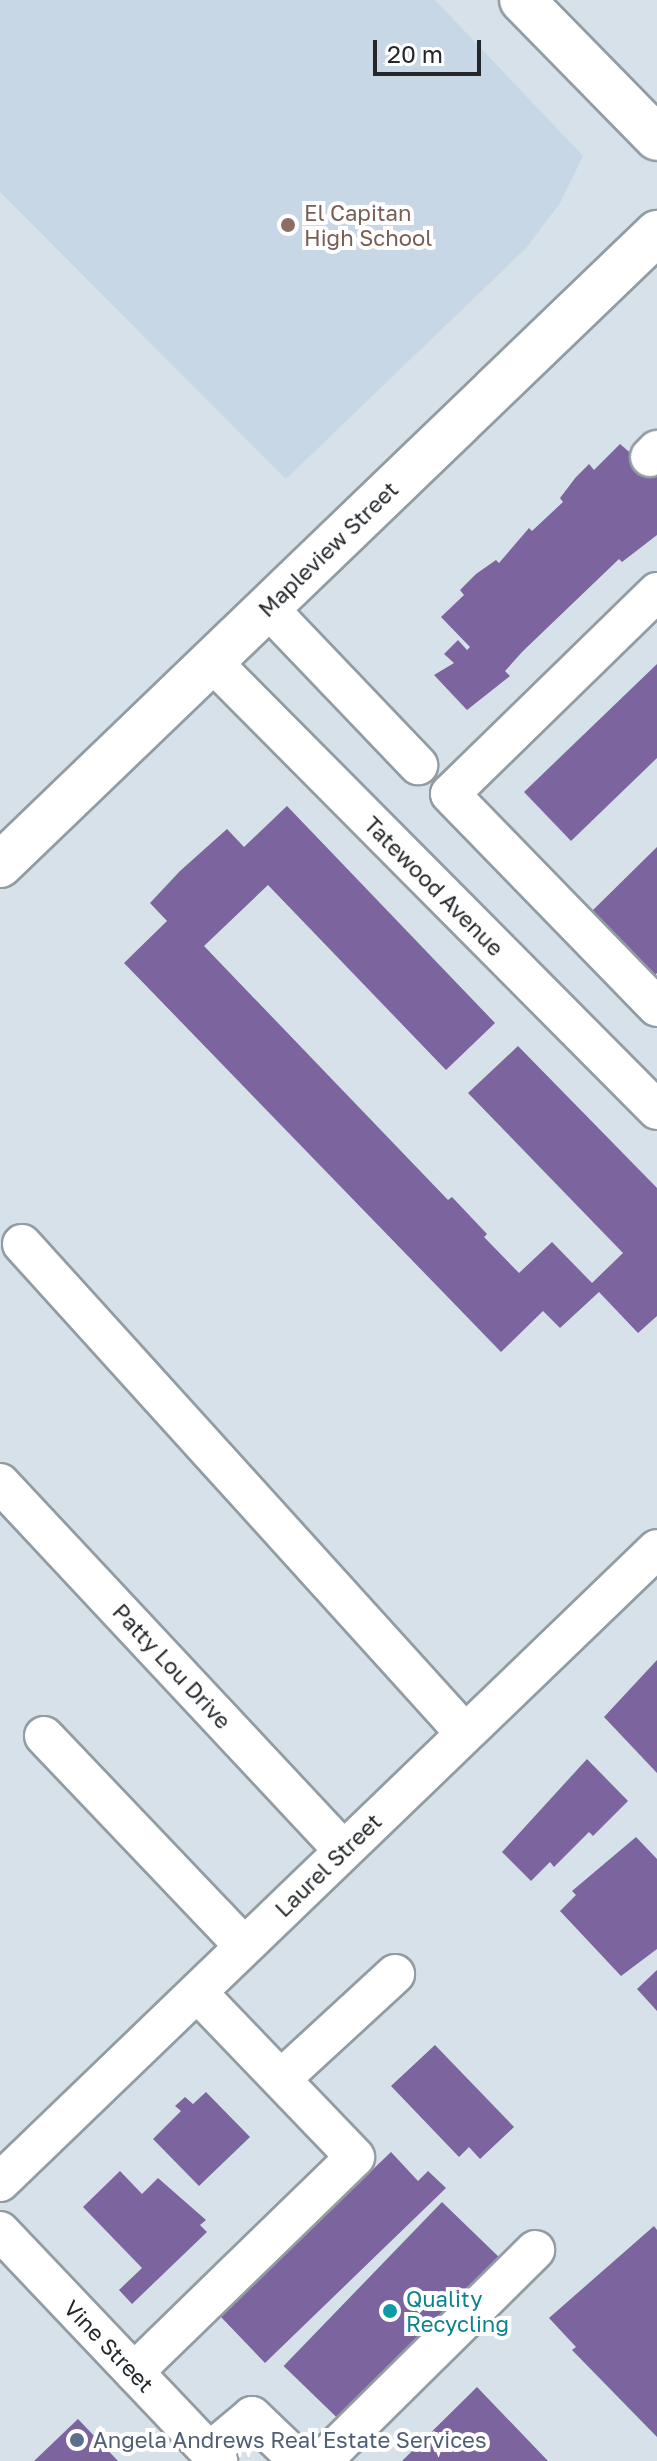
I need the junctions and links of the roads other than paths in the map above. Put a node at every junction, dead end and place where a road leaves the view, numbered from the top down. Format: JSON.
{"nodes":[{"id":1,"x":522,"y":0,"type":"edge"},
{"id":2,"x":657,"y":138,"type":"edge"},
{"id":3,"x":657,"y":233,"type":"edge"},
{"id":4,"x":657,"y":592,"type":"edge"},
{"id":5,"x":267,"y":607,"type":"junction"},
{"id":6,"x":211,"y":661,"type":"junction"},
{"id":7,"x":418,"y":765,"type":"dead end"},
{"id":8,"x":0,"y":865,"type":"edge"},
{"id":9,"x":657,"y":1007,"type":"edge"},
{"id":10,"x":657,"y":1110,"type":"edge"},
{"id":11,"x":22,"y":1244,"type":"dead end"},
{"id":12,"x":0,"y":1483,"type":"edge"},
{"id":13,"x":654,"y":1558,"type":"edge"},
{"id":14,"x":465,"y":1733,"type":"junction"},
{"id":15,"x":44,"y":1736,"type":"dead end"},
{"id":16,"x":343,"y":1850,"type":"junction"},
{"id":17,"x":244,"y":1946,"type":"junction"},
{"id":18,"x":395,"y":1974,"type":"dead end"},
{"id":19,"x":197,"y":1992,"type":"junction"},
{"id":20,"x":281,"y":2079,"type":"junction"},
{"id":21,"x":0,"y":2182,"type":"edge"},
{"id":22,"x":0,"y":2231,"type":"edge"},
{"id":23,"x":535,"y":2250,"type":"dead end"},
{"id":24,"x":134,"y":2372,"type":"junction"},
{"id":25,"x":214,"y":2456,"type":"edge"},
{"id":26,"x":299,"y":2461,"type":"edge"},
{"id":27,"x":322,"y":2461,"type":"edge"}],
"edges":[{"from":1,"to":2,"type":"main road"},
{"from":3,"to":5,"type":"main road","name":"Mapleview Street"},
{"from":4,"to":9,"type":"street"},
{"from":5,"to":6,"type":"main road","name":"Mapleview Street"},
{"from":5,"to":7,"type":"street"},
{"from":6,"to":8,"type":"main road","name":"Mapleview Street"},
{"from":6,"to":10,"type":"street","name":"Tatewood Avenue"},
{"from":11,"to":14,"type":"street"},
{"from":12,"to":16,"type":"street","name":"Patty Lou Drive"},
{"from":13,"to":14,"type":"street","name":"Laurel Street"},
{"from":14,"to":16,"type":"street","name":"Laurel Street"},
{"from":15,"to":17,"type":"street"},
{"from":16,"to":17,"type":"street","name":"Laurel Street"},
{"from":17,"to":19,"type":"street","name":"Laurel Street"},
{"from":18,"to":20,"type":"street"},
{"from":19,"to":20,"type":"street"},
{"from":19,"to":21,"type":"street","name":"Laurel Street"},
{"from":20,"to":24,"type":"street"},
{"from":22,"to":24,"type":"street","name":"Vine Street"},
{"from":23,"to":27,"type":"street"},
{"from":24,"to":25,"type":"street","name":"Vine Street"},
{"from":25,"to":26,"type":"street"}]}
